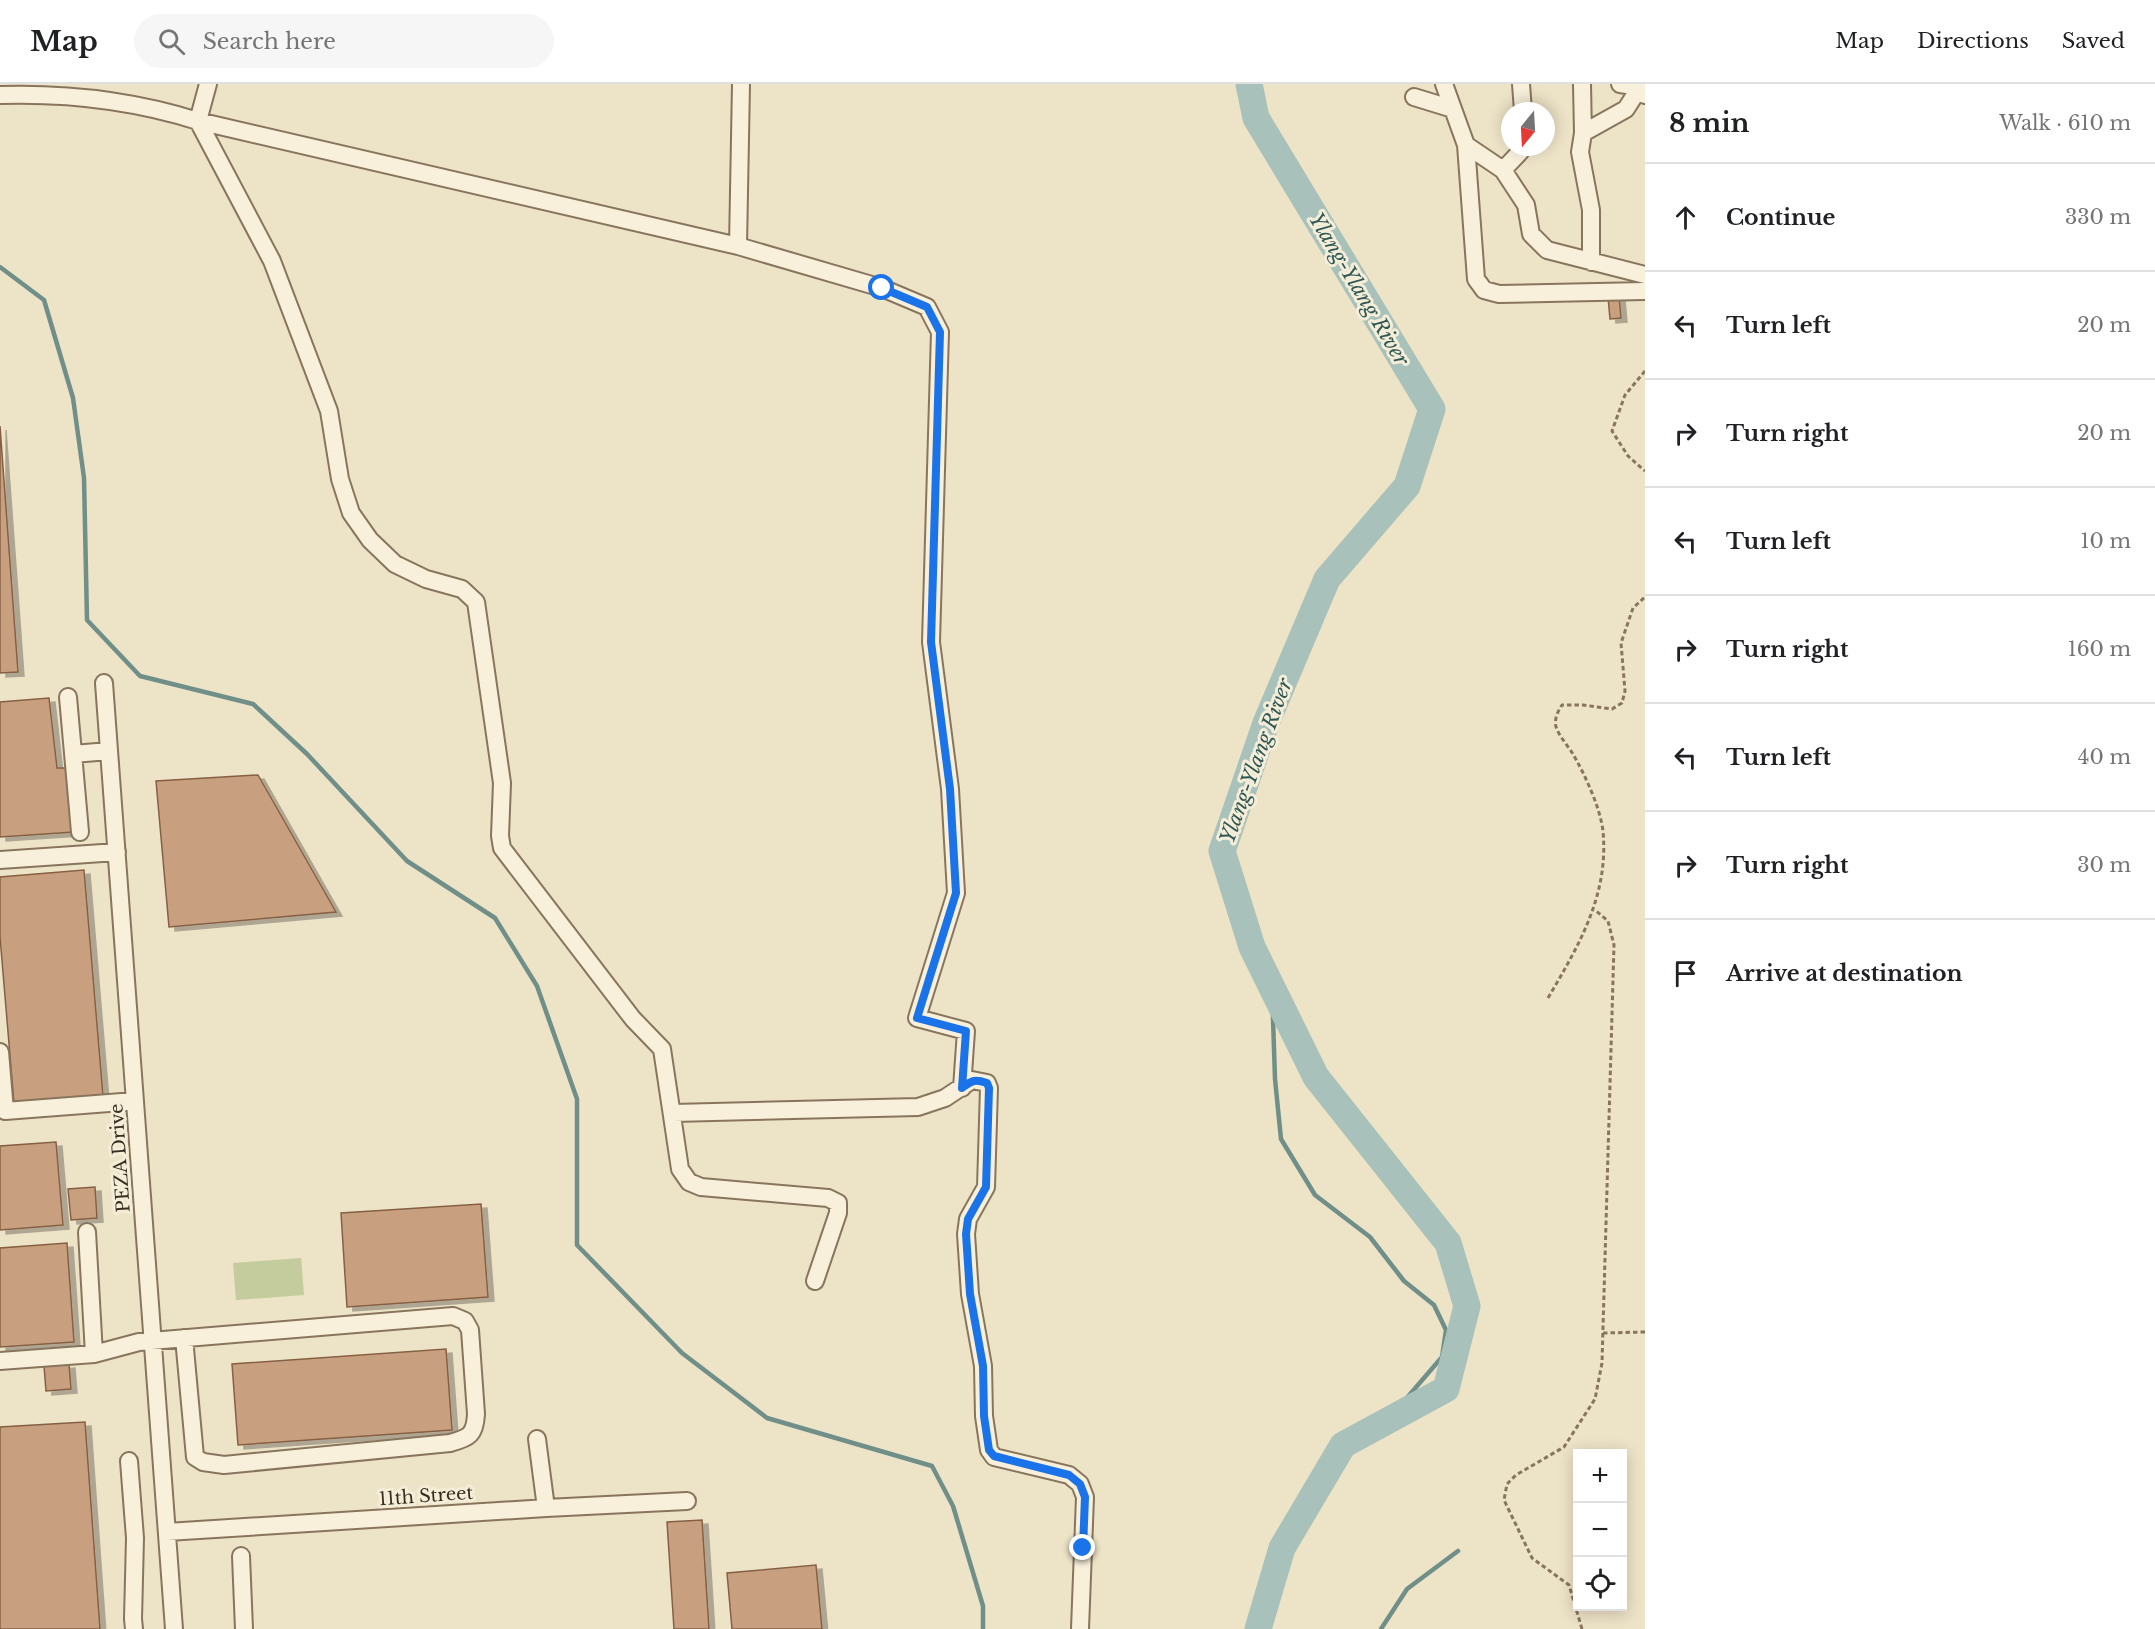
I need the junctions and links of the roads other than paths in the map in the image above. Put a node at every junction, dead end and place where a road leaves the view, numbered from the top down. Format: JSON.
{"nodes":[{"id":1,"x":208,"y":84,"type":"edge"},
{"id":2,"x":741,"y":84,"type":"edge"},
{"id":3,"x":1444,"y":84,"type":"edge"},
{"id":4,"x":1521,"y":84,"type":"edge"},
{"id":5,"x":1581,"y":84,"type":"edge"},
{"id":6,"x":1620,"y":84,"type":"edge"},
{"id":7,"x":1642,"y":91,"type":"edge"},
{"id":8,"x":0,"y":95,"type":"edge"},
{"id":9,"x":1414,"y":97,"type":"dead end"},
{"id":10,"x":1522,"y":102,"type":"edge"},
{"id":11,"x":1453,"y":110,"type":"junction"},
{"id":12,"x":198,"y":121,"type":"junction"},
{"id":13,"x":1583,"y":133,"type":"junction"},
{"id":14,"x":1466,"y":145,"type":"junction"},
{"id":15,"x":1516,"y":156,"type":"edge"},
{"id":16,"x":1503,"y":170,"type":"junction"},
{"id":17,"x":738,"y":246,"type":"junction"},
{"id":18,"x":1591,"y":262,"type":"junction"},
{"id":19,"x":1645,"y":275,"type":"edge"},
{"id":20,"x":1645,"y":291,"type":"edge"},
{"id":21,"x":104,"y":683,"type":"dead end"},
{"id":22,"x":68,"y":697,"type":"dead end"},
{"id":23,"x":110,"y":751,"type":"junction"},
{"id":24,"x":73,"y":754,"type":"junction"},
{"id":25,"x":80,"y":832,"type":"dead end"},
{"id":26,"x":117,"y":852,"type":"junction"},
{"id":27,"x":0,"y":860,"type":"edge"},
{"id":28,"x":0,"y":1052,"type":"edge"},
{"id":29,"x":962,"y":1088,"type":"junction"},
{"id":30,"x":135,"y":1101,"type":"junction"},
{"id":31,"x":673,"y":1113,"type":"junction"},
{"id":32,"x":87,"y":1232,"type":"dead end"},
{"id":33,"x":815,"y":1281,"type":"dead end"},
{"id":34,"x":184,"y":1338,"type":"junction"},
{"id":35,"x":153,"y":1341,"type":"junction"},
{"id":36,"x":94,"y":1354,"type":"junction"},
{"id":37,"x":0,"y":1361,"type":"edge"},
{"id":38,"x":537,"y":1439,"type":"dead end"},
{"id":39,"x":129,"y":1461,"type":"dead end"},
{"id":40,"x":687,"y":1501,"type":"dead end"},
{"id":41,"x":546,"y":1508,"type":"junction"},
{"id":42,"x":167,"y":1532,"type":"junction"},
{"id":43,"x":241,"y":1557,"type":"dead end"},
{"id":44,"x":134,"y":1629,"type":"edge"},
{"id":45,"x":174,"y":1629,"type":"edge"},
{"id":46,"x":244,"y":1629,"type":"edge"},
{"id":47,"x":1080,"y":1629,"type":"edge"}],
"edges":[{"from":1,"to":12,"type":"street"},
{"from":2,"to":17,"type":"street"},
{"from":3,"to":11,"type":"street"},
{"from":4,"to":10,"type":"street"},
{"from":5,"to":13,"type":"street"},
{"from":6,"to":7,"type":"street"},
{"from":7,"to":13,"type":"street"},
{"from":8,"to":12,"type":"street"},
{"from":9,"to":11,"type":"street"},
{"from":11,"to":14,"type":"street"},
{"from":12,"to":17,"type":"street"},
{"from":12,"to":31,"type":"street"},
{"from":13,"to":18,"type":"street"},
{"from":14,"to":16,"type":"street"},
{"from":14,"to":20,"type":"street"},
{"from":15,"to":16,"type":"street"},
{"from":16,"to":18,"type":"street"},
{"from":17,"to":29,"type":"street"},
{"from":18,"to":19,"type":"street"},
{"from":21,"to":23,"type":"street","name":"PEZA Drive"},
{"from":22,"to":24,"type":"street"},
{"from":23,"to":24,"type":"street"},
{"from":23,"to":26,"type":"street","name":"PEZA Drive"},
{"from":24,"to":25,"type":"street"},
{"from":26,"to":27,"type":"street"},
{"from":26,"to":30,"type":"street","name":"PEZA Drive"},
{"from":28,"to":30,"type":"street"},
{"from":29,"to":31,"type":"street"},
{"from":29,"to":47,"type":"street"},
{"from":30,"to":35,"type":"street","name":"PEZA Drive"},
{"from":31,"to":33,"type":"street"},
{"from":32,"to":36,"type":"street"},
{"from":34,"to":34,"type":"street"},
{"from":34,"to":35,"type":"street"},
{"from":35,"to":36,"type":"street"},
{"from":35,"to":42,"type":"street","name":"PEZA Drive"},
{"from":36,"to":37,"type":"street"},
{"from":38,"to":41,"type":"street"},
{"from":39,"to":44,"type":"street"},
{"from":40,"to":41,"type":"street","name":"11th Street"},
{"from":41,"to":42,"type":"street","name":"11th Street"},
{"from":42,"to":45,"type":"street","name":"PEZA Drive"},
{"from":43,"to":46,"type":"street"}]}
